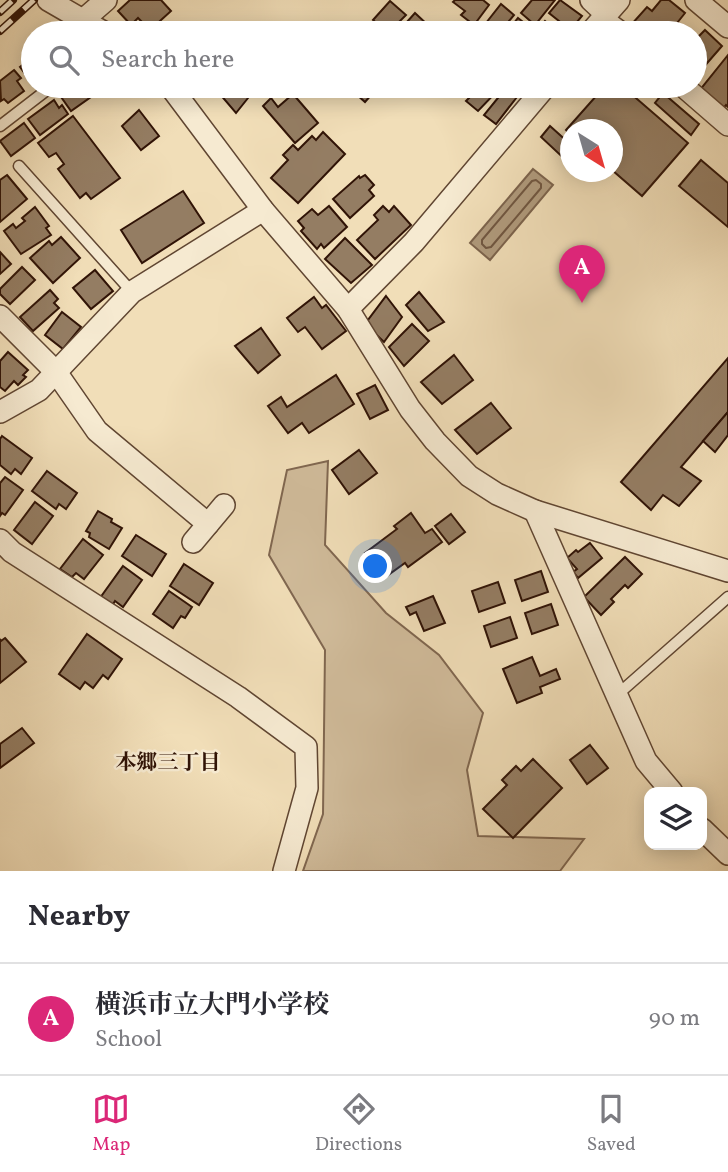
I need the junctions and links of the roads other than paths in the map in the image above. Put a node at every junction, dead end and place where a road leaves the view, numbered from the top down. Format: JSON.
{"nodes":[{"id":1,"x":48,"y":0,"type":"edge"},
{"id":2,"x":106,"y":0,"type":"edge"},
{"id":3,"x":696,"y":0,"type":"edge"},
{"id":4,"x":83,"y":20,"type":"joint"},
{"id":5,"x":728,"y":27,"type":"edge"},
{"id":6,"x":36,"y":98,"type":"edge"},
{"id":7,"x":179,"y":98,"type":"edge"},
{"id":8,"x":536,"y":98,"type":"edge"},
{"id":9,"x":697,"y":98,"type":"edge"},
{"id":10,"x":728,"y":125,"type":"edge"},
{"id":11,"x":0,"y":126,"type":"edge"},
{"id":12,"x":19,"y":166,"type":"dead end"},
{"id":13,"x":263,"y":210,"type":"junction"},
{"id":14,"x":132,"y":292,"type":"junction"},
{"id":15,"x":348,"y":309,"type":"junction"},
{"id":16,"x":0,"y":316,"type":"edge"},
{"id":17,"x":57,"y":372,"type":"junction"},
{"id":18,"x":0,"y":412,"type":"edge"},
{"id":19,"x":224,"y":505,"type":"dead end"},
{"id":20,"x":535,"y":511,"type":"junction"},
{"id":21,"x":208,"y":524,"type":"junction"},
{"id":22,"x":0,"y":540,"type":"edge"},
{"id":23,"x":193,"y":542,"type":"dead end"},
{"id":24,"x":724,"y":564,"type":"edge"},
{"id":25,"x":728,"y":597,"type":"edge"},
{"id":26,"x":617,"y":695,"type":"junction"},
{"id":27,"x":668,"y":787,"type":"edge"},
{"id":28,"x":707,"y":834,"type":"edge"},
{"id":29,"x":728,"y":854,"type":"edge"},
{"id":30,"x":284,"y":871,"type":"edge"}],
"edges":[{"from":1,"to":4,"type":"street"},
{"from":2,"to":4,"type":"street"},
{"from":3,"to":5,"type":"street"},
{"from":6,"to":11,"type":"lane"},
{"from":7,"to":13,"type":"street"},
{"from":8,"to":15,"type":"street"},
{"from":9,"to":10,"type":"street"},
{"from":12,"to":14,"type":"lane"},
{"from":13,"to":14,"type":"street"},
{"from":13,"to":15,"type":"street"},
{"from":14,"to":17,"type":"street"},
{"from":15,"to":20,"type":"street"},
{"from":16,"to":17,"type":"street"},
{"from":17,"to":18,"type":"street"},
{"from":17,"to":21,"type":"street"},
{"from":19,"to":21,"type":"street"},
{"from":20,"to":24,"type":"street"},
{"from":20,"to":26,"type":"street"},
{"from":21,"to":23,"type":"street"},
{"from":22,"to":30,"type":"street"},
{"from":25,"to":26,"type":"lane"},
{"from":26,"to":27,"type":"street"},
{"from":28,"to":29,"type":"street"}]}
